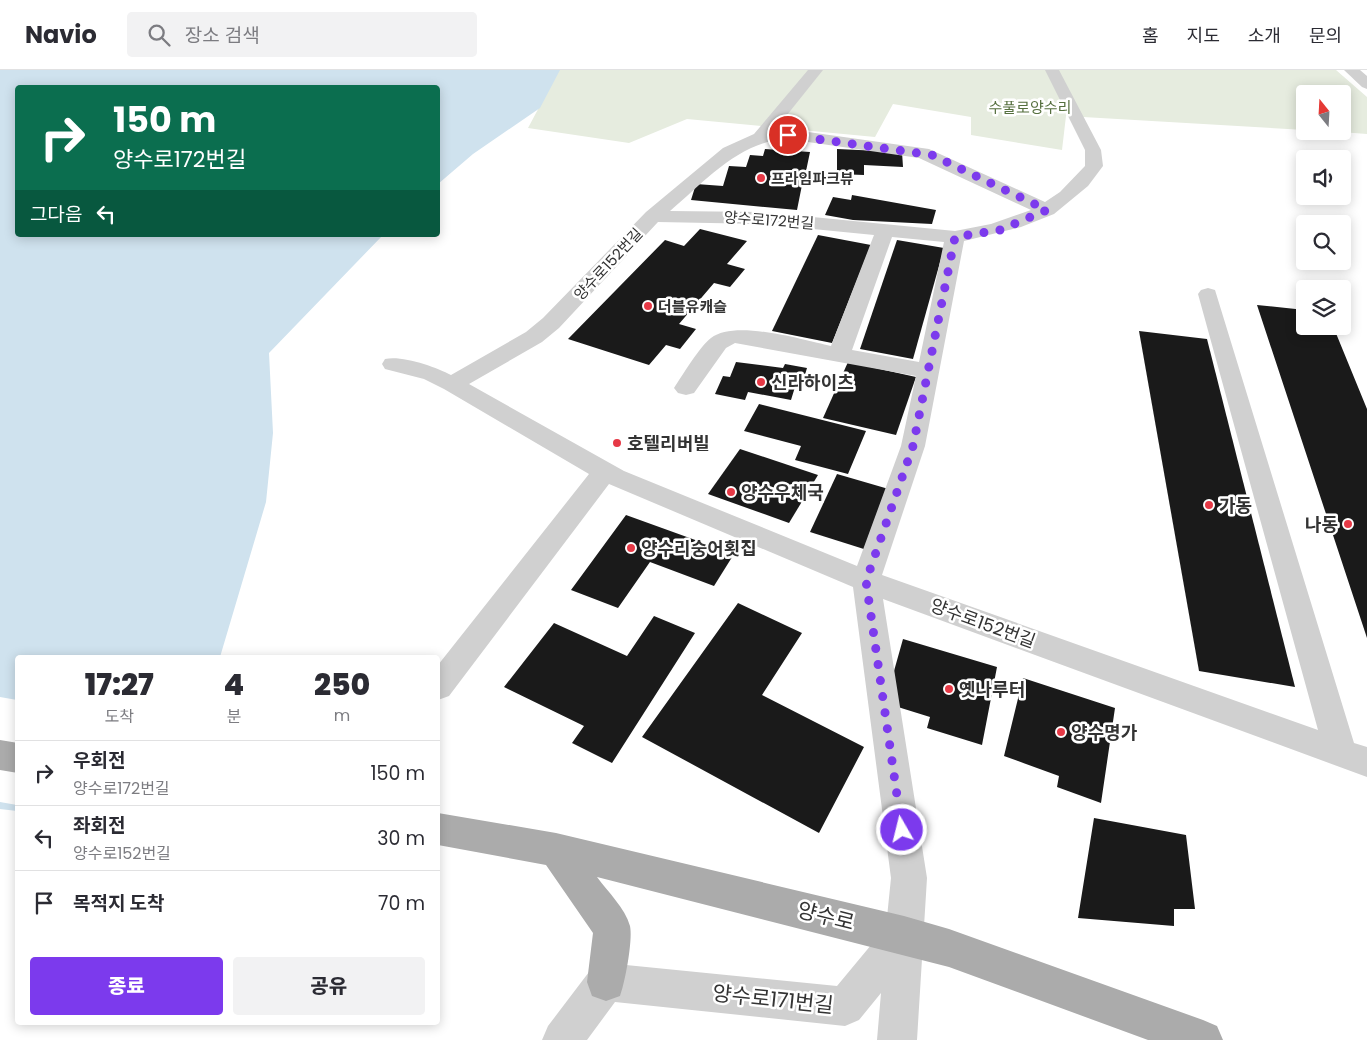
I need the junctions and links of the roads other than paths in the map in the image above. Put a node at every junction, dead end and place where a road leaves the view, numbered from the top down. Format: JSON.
{"nodes":[{"id":1,"x":816,"y":70,"type":"edge"},
{"id":2,"x":1052,"y":70,"type":"edge"},
{"id":3,"x":1351,"y":70,"type":"edge"},
{"id":4,"x":1367,"y":84,"type":"edge"},
{"id":5,"x":760,"y":138,"type":"junction"},
{"id":6,"x":1047,"y":210,"type":"junction"},
{"id":7,"x":654,"y":216,"type":"junction"},
{"id":8,"x":885,"y":230,"type":"junction"},
{"id":9,"x":955,"y":237,"type":"junction"},
{"id":10,"x":1208,"y":294,"type":"dead end"},
{"id":11,"x":839,"y":354,"type":"junction"},
{"id":12,"x":393,"y":364,"type":"dead end"},
{"id":13,"x":929,"y":370,"type":"junction"},
{"id":14,"x":452,"y":384,"type":"junction"},
{"id":15,"x":686,"y":388,"type":"dead end"},
{"id":16,"x":605,"y":471,"type":"junction"},
{"id":17,"x":866,"y":581,"type":"junction"},
{"id":18,"x":440,"y":685,"type":"edge"},
{"id":19,"x":1341,"y":754,"type":"junction"},
{"id":20,"x":0,"y":755,"type":"edge"},
{"id":21,"x":15,"y":758,"type":"edge"},
{"id":22,"x":1367,"y":762,"type":"edge"},
{"id":23,"x":440,"y":829,"type":"edge"},
{"id":24,"x":556,"y":850,"type":"junction"},
{"id":25,"x":904,"y":935,"type":"junction"},
{"id":26,"x":606,"y":982,"type":"junction"},
{"id":27,"x":562,"y":1040,"type":"edge"},
{"id":28,"x":897,"y":1040,"type":"edge"},
{"id":29,"x":1203,"y":1040,"type":"edge"}],
"edges":[{"from":1,"to":5,"type":"street","name":"양수로152번길"},
{"from":2,"to":6,"type":"street","name":"양수로172번길"},
{"from":3,"to":4,"type":"street"},
{"from":5,"to":6,"type":"street","name":"양수로152번길"},
{"from":5,"to":7,"type":"street","name":"양수로152번길"},
{"from":6,"to":9,"type":"street","name":"양수로172번길"},
{"from":7,"to":8,"type":"street","name":"양수로172번길"},
{"from":7,"to":14,"type":"street","name":"양수로152번길"},
{"from":8,"to":9,"type":"street","name":"양수로172번길"},
{"from":8,"to":11,"type":"street"},
{"from":9,"to":13,"type":"street"},
{"from":10,"to":19,"type":"street"},
{"from":11,"to":13,"type":"street"},
{"from":11,"to":15,"type":"street"},
{"from":12,"to":14,"type":"street","name":"양수로152번길"},
{"from":13,"to":17,"type":"street"},
{"from":14,"to":16,"type":"street","name":"양수로152번길"},
{"from":16,"to":17,"type":"street","name":"양수로152번길"},
{"from":16,"to":18,"type":"street"},
{"from":17,"to":19,"type":"street","name":"양수로152번길"},
{"from":17,"to":25,"type":"street"},
{"from":19,"to":22,"type":"street","name":"양수로152번길"},
{"from":20,"to":21,"type":"main road"},
{"from":23,"to":24,"type":"main road","name":"양수로"},
{"from":24,"to":25,"type":"main road","name":"양수로"},
{"from":24,"to":26,"type":"main road"},
{"from":25,"to":26,"type":"street","name":"양수로171번길"},
{"from":25,"to":28,"type":"street"},
{"from":25,"to":29,"type":"main road","name":"양수로"},
{"from":26,"to":27,"type":"street"}]}
